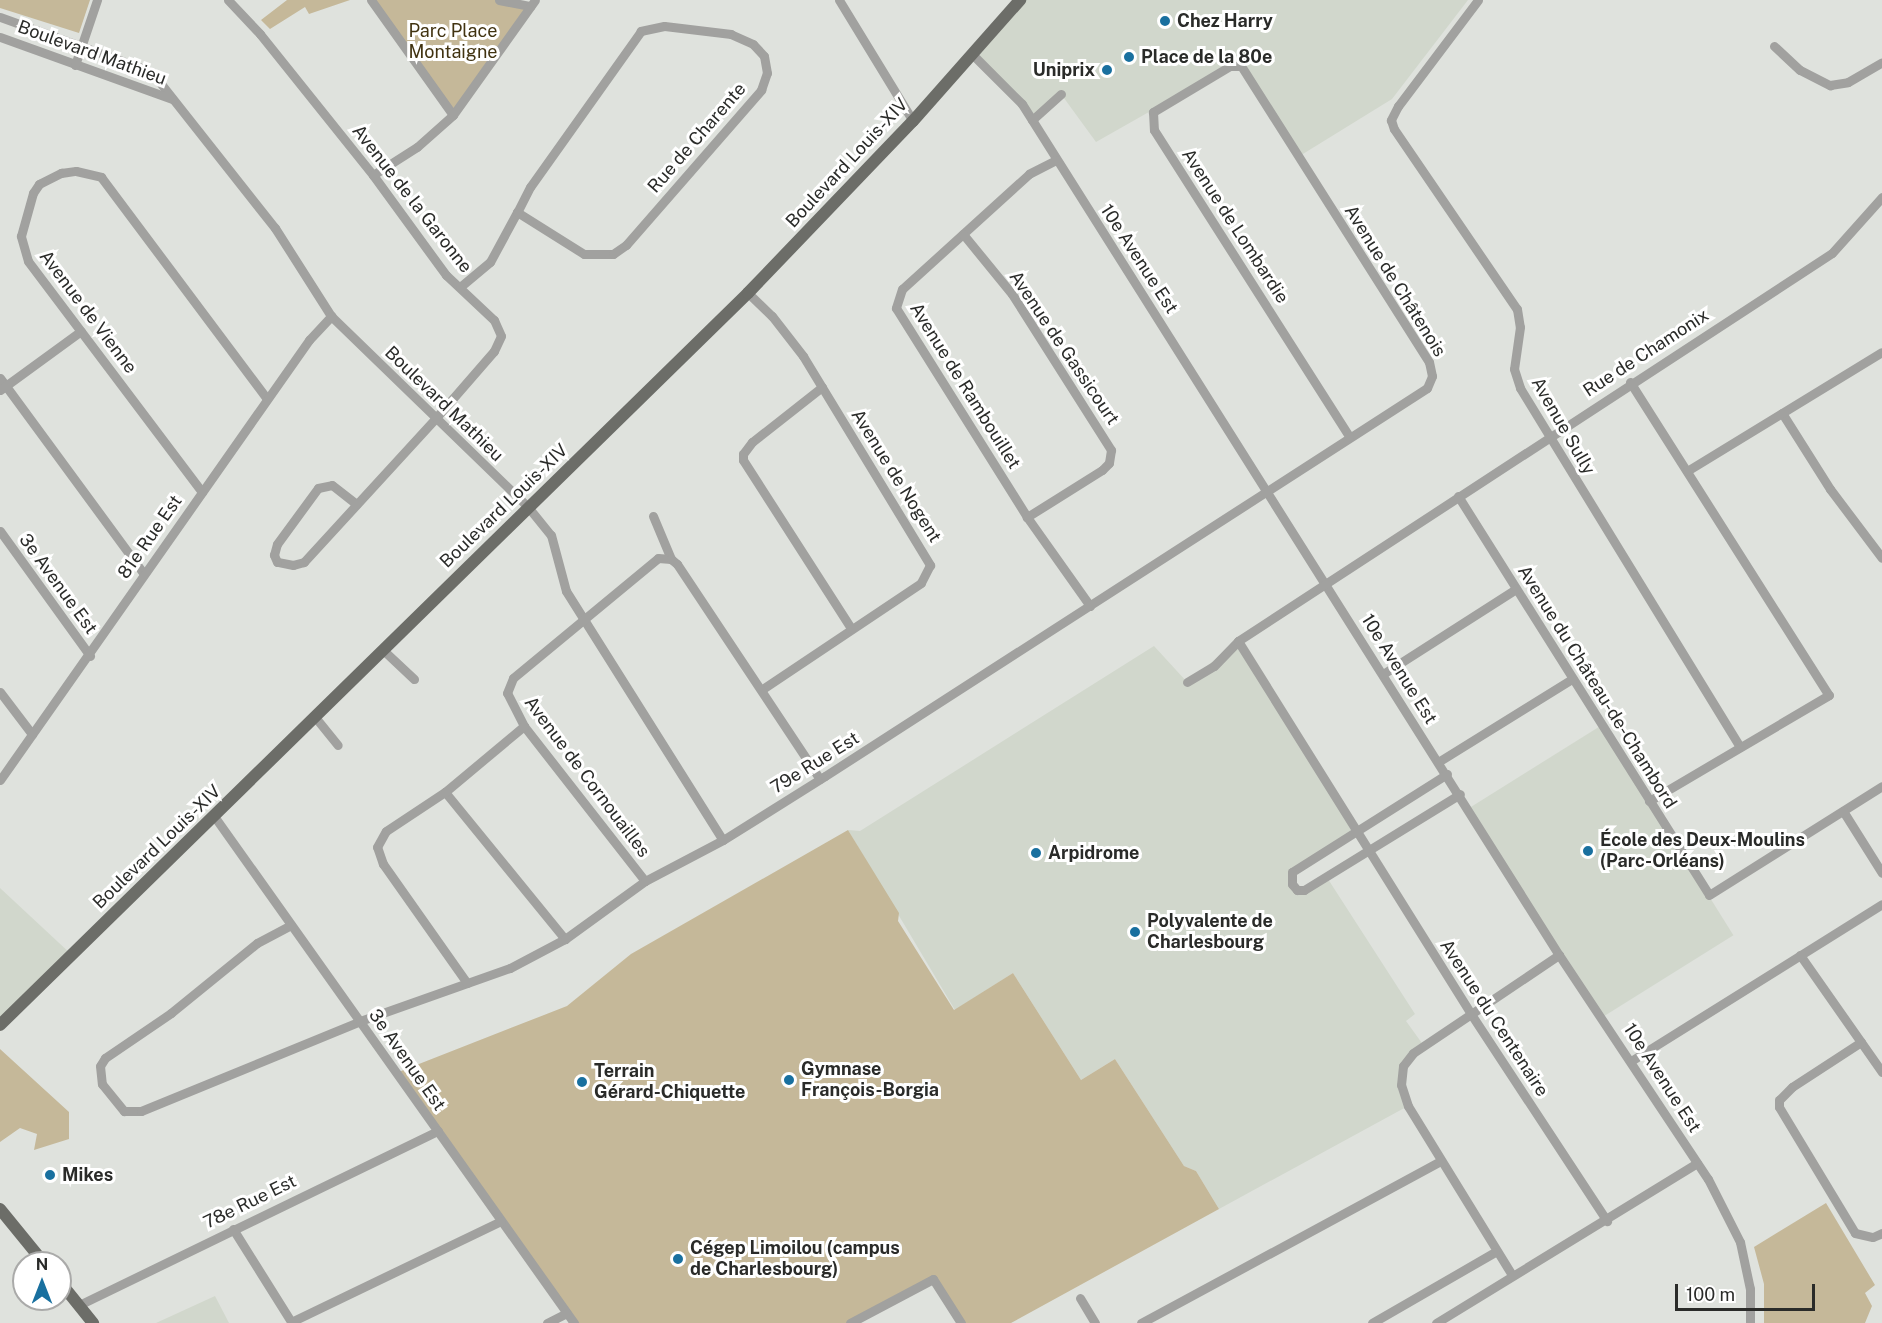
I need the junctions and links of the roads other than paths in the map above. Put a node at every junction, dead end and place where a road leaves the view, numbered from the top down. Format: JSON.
{"nodes":[{"id":1,"x":97,"y":0,"type":"edge"},
{"id":2,"x":228,"y":0,"type":"edge"},
{"id":3,"x":371,"y":0,"type":"edge"},
{"id":4,"x":499,"y":0,"type":"edge"},
{"id":5,"x":839,"y":0,"type":"edge"},
{"id":6,"x":1020,"y":0,"type":"edge"},
{"id":7,"x":1478,"y":0,"type":"edge"},
{"id":8,"x":533,"y":3,"type":"edge"},
{"id":9,"x":0,"y":16,"type":"edge"},
{"id":10,"x":0,"y":37,"type":"edge"},
{"id":11,"x":82,"y":45,"type":"junction"},
{"id":12,"x":1774,"y":46,"type":"dead end"},
{"id":13,"x":973,"y":55,"type":"junction"},
{"id":14,"x":1882,"y":62,"type":"edge"},
{"id":15,"x":75,"y":65,"type":"junction"},
{"id":16,"x":1237,"y":66,"type":"joint"},
{"id":17,"x":1061,"y":94,"type":"dead end"},
{"id":18,"x":172,"y":99,"type":"junction"},
{"id":19,"x":453,"y":115,"type":"junction"},
{"id":20,"x":1032,"y":120,"type":"junction"},
{"id":21,"x":913,"y":121,"type":"junction"},
{"id":22,"x":1056,"y":160,"type":"junction"},
{"id":23,"x":373,"y":176,"type":"junction"},
{"id":24,"x":1882,"y":197,"type":"edge"},
{"id":25,"x":517,"y":212,"type":"junction"},
{"id":26,"x":963,"y":234,"type":"junction"},
{"id":27,"x":460,"y":287,"type":"junction"},
{"id":28,"x":748,"y":293,"type":"junction"},
{"id":29,"x":331,"y":316,"type":"junction"},
{"id":30,"x":81,"y":331,"type":"junction"},
{"id":31,"x":1882,"y":352,"type":"edge"},
{"id":32,"x":1630,"y":382,"type":"junction"},
{"id":33,"x":2,"y":385,"type":"edge"},
{"id":34,"x":822,"y":387,"type":"junction"},
{"id":35,"x":267,"y":399,"type":"junction"},
{"id":36,"x":1782,"y":413,"type":"junction"},
{"id":37,"x":434,"y":420,"type":"junction"},
{"id":38,"x":1350,"y":436,"type":"junction"},
{"id":39,"x":1548,"y":437,"type":"junction"},
{"id":40,"x":1687,"y":471,"type":"junction"},
{"id":41,"x":1266,"y":488,"type":"junction"},
{"id":42,"x":202,"y":492,"type":"junction"},
{"id":43,"x":1458,"y":496,"type":"junction"},
{"id":44,"x":357,"y":504,"type":"junction"},
{"id":45,"x":528,"y":507,"type":"junction"},
{"id":46,"x":653,"y":516,"type":"dead end"},
{"id":47,"x":1027,"y":517,"type":"junction"},
{"id":48,"x":0,"y":531,"type":"edge"},
{"id":49,"x":1882,"y":558,"type":"edge"},
{"id":50,"x":671,"y":559,"type":"junction"},
{"id":51,"x":144,"y":574,"type":"junction"},
{"id":52,"x":1327,"y":585,"type":"junction"},
{"id":53,"x":1516,"y":589,"type":"junction"},
{"id":54,"x":1090,"y":606,"type":"junction"},
{"id":55,"x":583,"y":618,"type":"junction"},
{"id":56,"x":851,"y":628,"type":"junction"},
{"id":57,"x":1238,"y":641,"type":"junction"},
{"id":58,"x":382,"y":649,"type":"junction"},
{"id":59,"x":90,"y":656,"type":"junction"},
{"id":60,"x":1383,"y":674,"type":"junction"},
{"id":61,"x":414,"y":679,"type":"dead end"},
{"id":62,"x":1572,"y":679,"type":"junction"},
{"id":63,"x":1187,"y":682,"type":"dead end"},
{"id":64,"x":761,"y":690,"type":"junction"},
{"id":65,"x":0,"y":692,"type":"edge"},
{"id":66,"x":315,"y":717,"type":"junction"},
{"id":67,"x":524,"y":726,"type":"junction"},
{"id":68,"x":32,"y":734,"type":"junction"},
{"id":69,"x":338,"y":745,"type":"dead end"},
{"id":70,"x":1740,"y":747,"type":"junction"},
{"id":71,"x":1438,"y":762,"type":"junction"},
{"id":72,"x":1447,"y":774,"type":"junction"},
{"id":73,"x":820,"y":779,"type":"junction"},
{"id":74,"x":0,"y":780,"type":"edge"},
{"id":75,"x":1882,"y":786,"type":"edge"},
{"id":76,"x":445,"y":792,"type":"junction"},
{"id":77,"x":1460,"y":794,"type":"junction"},
{"id":78,"x":1649,"y":801,"type":"junction"},
{"id":79,"x":1843,"y":811,"type":"junction"},
{"id":80,"x":214,"y":816,"type":"junction"},
{"id":81,"x":1356,"y":831,"type":"junction"},
{"id":82,"x":723,"y":840,"type":"junction"},
{"id":83,"x":1369,"y":850,"type":"junction"},
{"id":84,"x":1882,"y":873,"type":"edge"},
{"id":85,"x":645,"y":881,"type":"junction"},
{"id":86,"x":1882,"y":904,"type":"edge"},
{"id":87,"x":291,"y":925,"type":"junction"},
{"id":88,"x":565,"y":939,"type":"junction"},
{"id":89,"x":1800,"y":955,"type":"junction"},
{"id":90,"x":1559,"y":956,"type":"junction"},
{"id":91,"x":467,"y":983,"type":"junction"},
{"id":92,"x":1471,"y":1014,"type":"junction"},
{"id":93,"x":360,"y":1022,"type":"junction"},
{"id":94,"x":0,"y":1025,"type":"edge"},
{"id":95,"x":1861,"y":1042,"type":"junction"},
{"id":96,"x":1631,"y":1061,"type":"junction"},
{"id":97,"x":1882,"y":1072,"type":"edge"},
{"id":98,"x":438,"y":1131,"type":"junction"},
{"id":99,"x":1441,"y":1161,"type":"junction"},
{"id":100,"x":1696,"y":1163,"type":"junction"},
{"id":101,"x":0,"y":1209,"type":"edge"},
{"id":102,"x":501,"y":1221,"type":"junction"},
{"id":103,"x":1607,"y":1221,"type":"junction"},
{"id":104,"x":233,"y":1229,"type":"junction"},
{"id":105,"x":1882,"y":1233,"type":"edge"},
{"id":106,"x":34,"y":1251,"type":"edge"},
{"id":107,"x":1495,"y":1252,"type":"junction"},
{"id":108,"x":1512,"y":1275,"type":"junction"},
{"id":109,"x":72,"y":1297,"type":"edge"},
{"id":110,"x":1080,"y":1298,"type":"dead end"},
{"id":111,"x":78,"y":1305,"type":"junction"},
{"id":112,"x":567,"y":1313,"type":"junction"},
{"id":113,"x":1452,"y":1314,"type":"junction"},
{"id":114,"x":93,"y":1323,"type":"edge"},
{"id":115,"x":291,"y":1323,"type":"edge"},
{"id":116,"x":547,"y":1323,"type":"edge"},
{"id":117,"x":574,"y":1323,"type":"edge"},
{"id":118,"x":850,"y":1323,"type":"edge"},
{"id":119,"x":961,"y":1323,"type":"edge"},
{"id":120,"x":1095,"y":1323,"type":"edge"},
{"id":121,"x":1141,"y":1323,"type":"edge"},
{"id":122,"x":1372,"y":1323,"type":"edge"},
{"id":123,"x":1436,"y":1323,"type":"edge"},
{"id":124,"x":1457,"y":1323,"type":"edge"},
{"id":125,"x":1750,"y":1323,"type":"edge"}],
"edges":[{"from":1,"to":11,"type":"street"},
{"from":2,"to":23,"type":"street","name":"Avenue de la Garonne"},
{"from":3,"to":19,"type":"street"},
{"from":4,"to":8,"type":"street"},
{"from":5,"to":21,"type":"street"},
{"from":6,"to":13,"type":"main road","name":"Boulevard Louis-XIV"},
{"from":7,"to":39,"type":"street","name":"Avenue Sully"},
{"from":8,"to":19,"type":"street"},
{"from":9,"to":11,"type":"street","name":"Boulevard Mathieu"},
{"from":10,"to":15,"type":"street","name":"Boulevard Mathieu"},
{"from":11,"to":15,"type":"street"},
{"from":11,"to":18,"type":"street","name":"Boulevard Mathieu"},
{"from":12,"to":14,"type":"street"},
{"from":13,"to":20,"type":"street","name":"10e Avenue Est"},
{"from":13,"to":21,"type":"main road","name":"Boulevard Louis-XIV"},
{"from":15,"to":18,"type":"street","name":"Boulevard Mathieu"},
{"from":16,"to":38,"type":"street","name":"Avenue de Châtenois"},
{"from":16,"to":38,"type":"street","name":"Avenue de Lombardie"},
{"from":17,"to":20,"type":"street"},
{"from":18,"to":29,"type":"street","name":"Boulevard Mathieu"},
{"from":19,"to":23,"type":"street"},
{"from":20,"to":22,"type":"street","name":"10e Avenue Est"},
{"from":21,"to":28,"type":"main road","name":"Boulevard Louis-XIV"},
{"from":22,"to":26,"type":"street","name":"Avenue de Rambouillet"},
{"from":22,"to":41,"type":"street","name":"10e Avenue Est"},
{"from":23,"to":27,"type":"street","name":"Avenue de la Garonne"},
{"from":24,"to":32,"type":"street","name":"Rue de Chamonix"},
{"from":25,"to":25,"type":"street","name":"Rue de Charente"},
{"from":25,"to":27,"type":"street","name":"Rue de Charente"},
{"from":26,"to":47,"type":"street","name":"Avenue de Rambouillet"},
{"from":26,"to":47,"type":"street","name":"Avenue de Gassicourt"},
{"from":27,"to":37,"type":"street","name":"Avenue de la Garonne"},
{"from":28,"to":34,"type":"street","name":"Avenue de Nogent"},
{"from":28,"to":45,"type":"main road","name":"Boulevard Louis-XIV"},
{"from":29,"to":35,"type":"street","name":"81e Rue Est"},
{"from":29,"to":37,"type":"street","name":"Boulevard Mathieu"},
{"from":30,"to":33,"type":"street"},
{"from":30,"to":35,"type":"street","name":"Avenue de Vienne"},
{"from":30,"to":42,"type":"street","name":"Avenue de Vienne"},
{"from":31,"to":36,"type":"street"},
{"from":32,"to":39,"type":"street","name":"Rue de Chamonix"},
{"from":32,"to":40,"type":"street"},
{"from":33,"to":51,"type":"street"},
{"from":34,"to":56,"type":"street"},
{"from":34,"to":56,"type":"street","name":"Avenue de Nogent"},
{"from":35,"to":42,"type":"street","name":"81e Rue Est"},
{"from":36,"to":40,"type":"street"},
{"from":36,"to":49,"type":"street"},
{"from":37,"to":44,"type":"street"},
{"from":37,"to":45,"type":"street","name":"Boulevard Mathieu"},
{"from":38,"to":41,"type":"street","name":"Avenue de Châtenois"},
{"from":39,"to":43,"type":"street","name":"Rue de Chamonix"},
{"from":39,"to":70,"type":"street","name":"Avenue Sully"},
{"from":40,"to":70,"type":"street"},
{"from":41,"to":52,"type":"street","name":"10e Avenue Est"},
{"from":41,"to":54,"type":"street","name":"79e Rue Est"},
{"from":42,"to":51,"type":"street","name":"81e Rue Est"},
{"from":43,"to":52,"type":"street","name":"Rue de Chamonix"},
{"from":43,"to":53,"type":"street","name":"Avenue du Château-de-Chambord"},
{"from":44,"to":44,"type":"street"},
{"from":45,"to":55,"type":"street","name":"Boulevard Mathieu"},
{"from":45,"to":58,"type":"main road","name":"Boulevard Louis-XIV"},
{"from":46,"to":50,"type":"street"},
{"from":47,"to":54,"type":"street","name":"Avenue de Rambouillet"},
{"from":48,"to":59,"type":"street","name":"3e Avenue Est"},
{"from":50,"to":55,"type":"street","name":"Avenue de Cornouailles"},
{"from":50,"to":64,"type":"street"},
{"from":51,"to":59,"type":"street","name":"81e Rue Est"},
{"from":52,"to":57,"type":"street","name":"Rue de Chamonix"},
{"from":52,"to":60,"type":"street","name":"10e Avenue Est"},
{"from":53,"to":60,"type":"street"},
{"from":53,"to":62,"type":"street","name":"Avenue du Château-de-Chambord"},
{"from":54,"to":73,"type":"street","name":"79e Rue Est"},
{"from":55,"to":67,"type":"street","name":"Avenue de Cornouailles"},
{"from":55,"to":82,"type":"street","name":"Boulevard Mathieu"},
{"from":56,"to":64,"type":"street","name":"Avenue de Nogent"},
{"from":57,"to":63,"type":"street","name":"Rue de Chamonix"},
{"from":57,"to":81,"type":"street","name":"Avenue du Centenaire"},
{"from":58,"to":61,"type":"street"},
{"from":58,"to":66,"type":"main road","name":"Boulevard Louis-XIV"},
{"from":59,"to":68,"type":"street","name":"81e Rue Est"},
{"from":60,"to":71,"type":"street","name":"10e Avenue Est"},
{"from":62,"to":71,"type":"street"},
{"from":62,"to":78,"type":"street","name":"Avenue du Château-de-Chambord"},
{"from":64,"to":73,"type":"street"},
{"from":65,"to":68,"type":"street"},
{"from":66,"to":69,"type":"street"},
{"from":66,"to":80,"type":"main road","name":"Boulevard Louis-XIV"},
{"from":67,"to":76,"type":"street"},
{"from":67,"to":85,"type":"street","name":"Avenue de Cornouailles"},
{"from":68,"to":74,"type":"street","name":"81e Rue Est"},
{"from":70,"to":78,"type":"street"},
{"from":71,"to":72,"type":"street","name":"10e Avenue Est"},
{"from":72,"to":77,"type":"street","name":"10e Avenue Est"},
{"from":72,"to":81,"type":"street"},
{"from":73,"to":82,"type":"street","name":"79e Rue Est"},
{"from":75,"to":79,"type":"street"},
{"from":76,"to":88,"type":"street"},
{"from":76,"to":91,"type":"street"},
{"from":77,"to":83,"type":"street"},
{"from":77,"to":90,"type":"street","name":"10e Avenue Est"},
{"from":78,"to":79,"type":"street","name":"Avenue du Château-de-Chambord"},
{"from":79,"to":84,"type":"street"},
{"from":80,"to":87,"type":"street","name":"3e Avenue Est"},
{"from":80,"to":94,"type":"main road","name":"Boulevard Louis-XIV"},
{"from":81,"to":83,"type":"street","name":"Avenue du Centenaire"},
{"from":81,"to":83,"type":"street"},
{"from":82,"to":85,"type":"street","name":"79e Rue Est"},
{"from":83,"to":92,"type":"street","name":"Avenue du Centenaire"},
{"from":85,"to":88,"type":"street","name":"79e Rue Est"},
{"from":86,"to":89,"type":"street"},
{"from":87,"to":93,"type":"street","name":"3e Avenue Est"},
{"from":87,"to":93,"type":"street","name":"79e Rue Est"},
{"from":88,"to":91,"type":"street","name":"79e Rue Est"},
{"from":89,"to":95,"type":"street"},
{"from":89,"to":96,"type":"street"},
{"from":90,"to":92,"type":"street"},
{"from":90,"to":96,"type":"street","name":"10e Avenue Est"},
{"from":91,"to":93,"type":"street","name":"79e Rue Est"},
{"from":92,"to":99,"type":"street"},
{"from":92,"to":103,"type":"street","name":"Avenue du Centenaire"},
{"from":93,"to":98,"type":"street","name":"3e Avenue Est"},
{"from":95,"to":97,"type":"street"},
{"from":95,"to":105,"type":"street"},
{"from":96,"to":100,"type":"street","name":"10e Avenue Est"},
{"from":98,"to":102,"type":"street","name":"3e Avenue Est"},
{"from":98,"to":104,"type":"street","name":"78e Rue Est"},
{"from":99,"to":107,"type":"street"},
{"from":99,"to":121,"type":"street"},
{"from":100,"to":103,"type":"street"},
{"from":100,"to":125,"type":"street","name":"10e Avenue Est"},
{"from":101,"to":106,"type":"main road"},
{"from":102,"to":112,"type":"street","name":"3e Avenue Est"},
{"from":102,"to":115,"type":"street"},
{"from":103,"to":108,"type":"street"},
{"from":104,"to":111,"type":"street","name":"78e Rue Est"},
{"from":104,"to":115,"type":"street"},
{"from":107,"to":108,"type":"street"},
{"from":107,"to":122,"type":"street"},
{"from":108,"to":113,"type":"street"},
{"from":109,"to":111,"type":"main road"},
{"from":110,"to":120,"type":"street"},
{"from":111,"to":114,"type":"main road"},
{"from":112,"to":116,"type":"street"},
{"from":112,"to":117,"type":"street","name":"3e Avenue Est"},
{"from":113,"to":123,"type":"street"},
{"from":113,"to":124,"type":"street"},
{"from":118,"to":119,"type":"street"}]}
